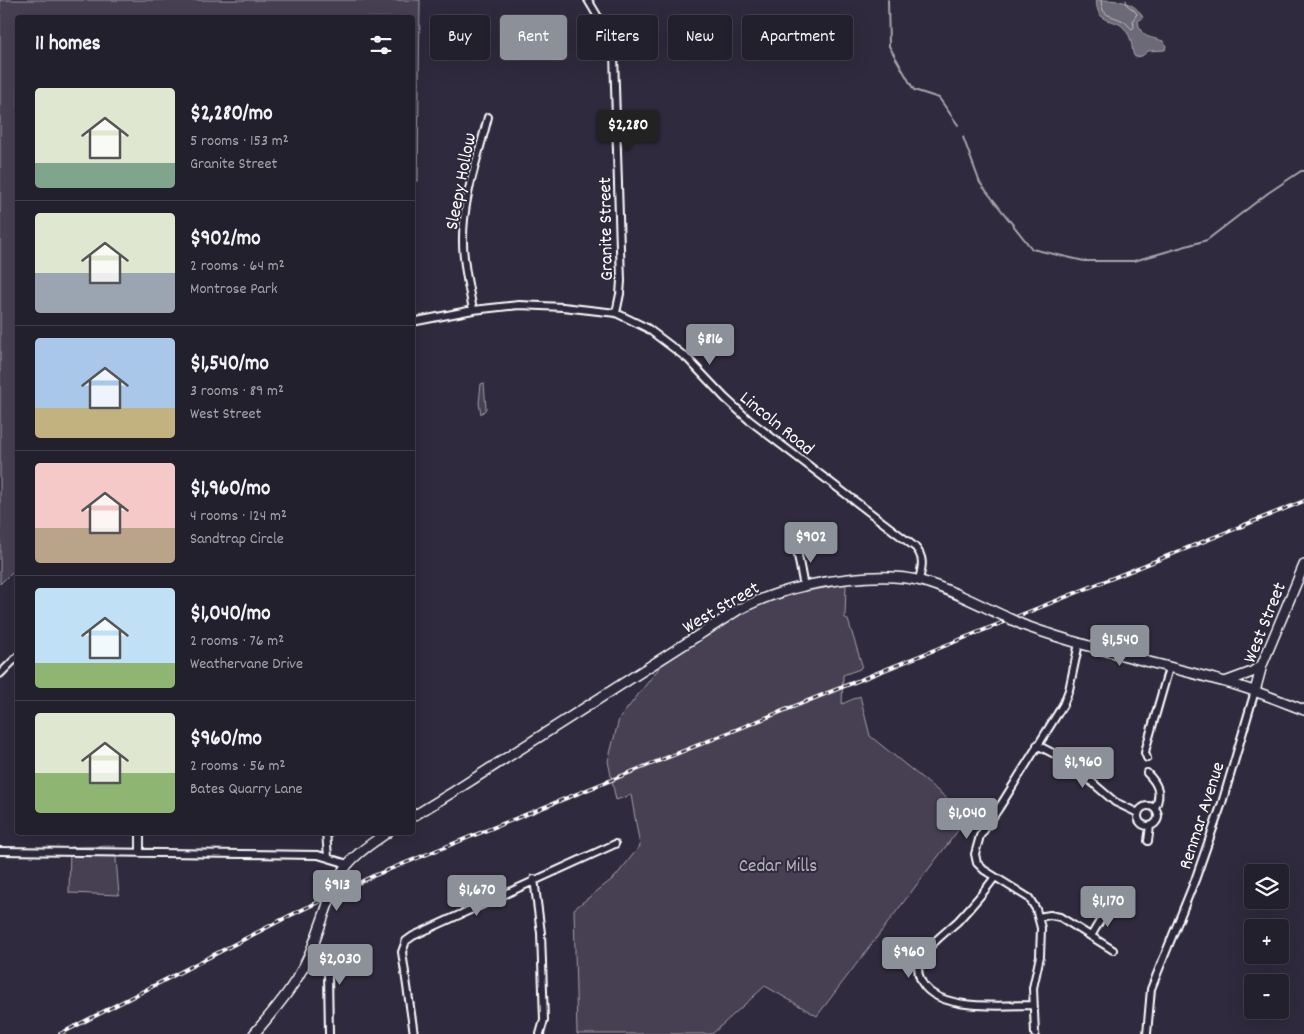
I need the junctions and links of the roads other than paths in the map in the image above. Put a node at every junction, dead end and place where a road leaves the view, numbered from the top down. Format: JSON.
{"nodes":[{"id":1,"x":588,"y":0,"type":"edge"},
{"id":2,"x":488,"y":117,"type":"dead end"},
{"id":3,"x":473,"y":310,"type":"junction"},
{"id":4,"x":616,"y":313,"type":"junction"},
{"id":5,"x":415,"y":321,"type":"edge"},
{"id":6,"x":796,"y":546,"type":"dead end"},
{"id":7,"x":1304,"y":565,"type":"edge"},
{"id":8,"x":919,"y":580,"type":"junction"},
{"id":9,"x":804,"y":587,"type":"junction"},
{"id":10,"x":1079,"y":643,"type":"junction"},
{"id":11,"x":15,"y":659,"type":"edge"},
{"id":12,"x":1262,"y":665,"type":"junction"},
{"id":13,"x":1169,"y":668,"type":"junction"},
{"id":14,"x":0,"y":674,"type":"edge"},
{"id":15,"x":1225,"y":682,"type":"junction"},
{"id":16,"x":1255,"y":691,"type":"junction"},
{"id":17,"x":1304,"y":710,"type":"edge"},
{"id":18,"x":1037,"y":745,"type":"junction"},
{"id":19,"x":1147,"y":758,"type":"dead end"},
{"id":20,"x":1147,"y":773,"type":"dead end"},
{"id":21,"x":1155,"y":808,"type":"junction"},
{"id":22,"x":1138,"y":813,"type":"junction"},
{"id":23,"x":415,"y":815,"type":"edge"},
{"id":24,"x":1150,"y":826,"type":"junction"},
{"id":25,"x":140,"y":835,"type":"edge"},
{"id":26,"x":326,"y":835,"type":"edge"},
{"id":27,"x":383,"y":835,"type":"edge"},
{"id":28,"x":1148,"y":841,"type":"dead end"},
{"id":29,"x":615,"y":844,"type":"dead end"},
{"id":30,"x":0,"y":850,"type":"edge"},
{"id":31,"x":140,"y":853,"type":"junction"},
{"id":32,"x":328,"y":857,"type":"junction"},
{"id":33,"x":348,"y":864,"type":"junction"},
{"id":34,"x":995,"y":877,"type":"junction"},
{"id":35,"x":534,"y":880,"type":"junction"},
{"id":36,"x":1108,"y":909,"type":"dead end"},
{"id":37,"x":1038,"y":917,"type":"junction"},
{"id":38,"x":1091,"y":936,"type":"junction"},
{"id":39,"x":1113,"y":950,"type":"dead end"},
{"id":40,"x":310,"y":956,"type":"junction"},
{"id":41,"x":1033,"y":1004,"type":"junction"},
{"id":42,"x":254,"y":1034,"type":"edge"},
{"id":43,"x":329,"y":1034,"type":"edge"},
{"id":44,"x":414,"y":1034,"type":"edge"},
{"id":45,"x":540,"y":1034,"type":"edge"},
{"id":46,"x":1035,"y":1034,"type":"edge"},
{"id":47,"x":1147,"y":1034,"type":"edge"}],
"edges":[{"from":1,"to":4,"type":"street","name":"Granite Street"},
{"from":2,"to":3,"type":"street","name":"Sleepy Hollow"},
{"from":3,"to":4,"type":"street","name":"Lincoln Road"},
{"from":3,"to":5,"type":"street","name":"Lincoln Road"},
{"from":4,"to":8,"type":"street","name":"Lincoln Road"},
{"from":6,"to":9,"type":"street"},
{"from":7,"to":12,"type":"main road","name":"West Street"},
{"from":8,"to":9,"type":"main road","name":"West Street"},
{"from":8,"to":10,"type":"main road","name":"West Street","bridge":true},
{"from":9,"to":23,"type":"main road","name":"West Street"},
{"from":10,"to":13,"type":"main road","name":"West Street"},
{"from":10,"to":18,"type":"street"},
{"from":11,"to":14,"type":"street"},
{"from":12,"to":15,"type":"main road"},
{"from":12,"to":16,"type":"main road","name":"West Street"},
{"from":13,"to":15,"type":"main road","name":"West Street"},
{"from":13,"to":19,"type":"street"},
{"from":15,"to":16,"type":"main road","name":"West Street"},
{"from":16,"to":17,"type":"main road","name":"West Street"},
{"from":16,"to":47,"type":"street","name":"Renmar Avenue"},
{"from":18,"to":22,"type":"street"},
{"from":18,"to":34,"type":"street"},
{"from":20,"to":21,"type":"street"},
{"from":21,"to":22,"type":"street"},
{"from":21,"to":24,"type":"street"},
{"from":22,"to":24,"type":"street"},
{"from":24,"to":28,"type":"street"},
{"from":25,"to":31,"type":"street"},
{"from":26,"to":32,"type":"street"},
{"from":27,"to":33,"type":"main road"},
{"from":29,"to":35,"type":"street"},
{"from":30,"to":31,"type":"street"},
{"from":31,"to":32,"type":"street"},
{"from":32,"to":33,"type":"street"},
{"from":33,"to":40,"type":"main road","bridge":true},
{"from":34,"to":37,"type":"street"},
{"from":34,"to":41,"type":"street"},
{"from":35,"to":44,"type":"street"},
{"from":35,"to":45,"type":"street"},
{"from":36,"to":38,"type":"street"},
{"from":37,"to":38,"type":"street"},
{"from":37,"to":41,"type":"street"},
{"from":38,"to":39,"type":"street"},
{"from":40,"to":42,"type":"main road"},
{"from":40,"to":43,"type":"street"},
{"from":41,"to":46,"type":"street"}]}
